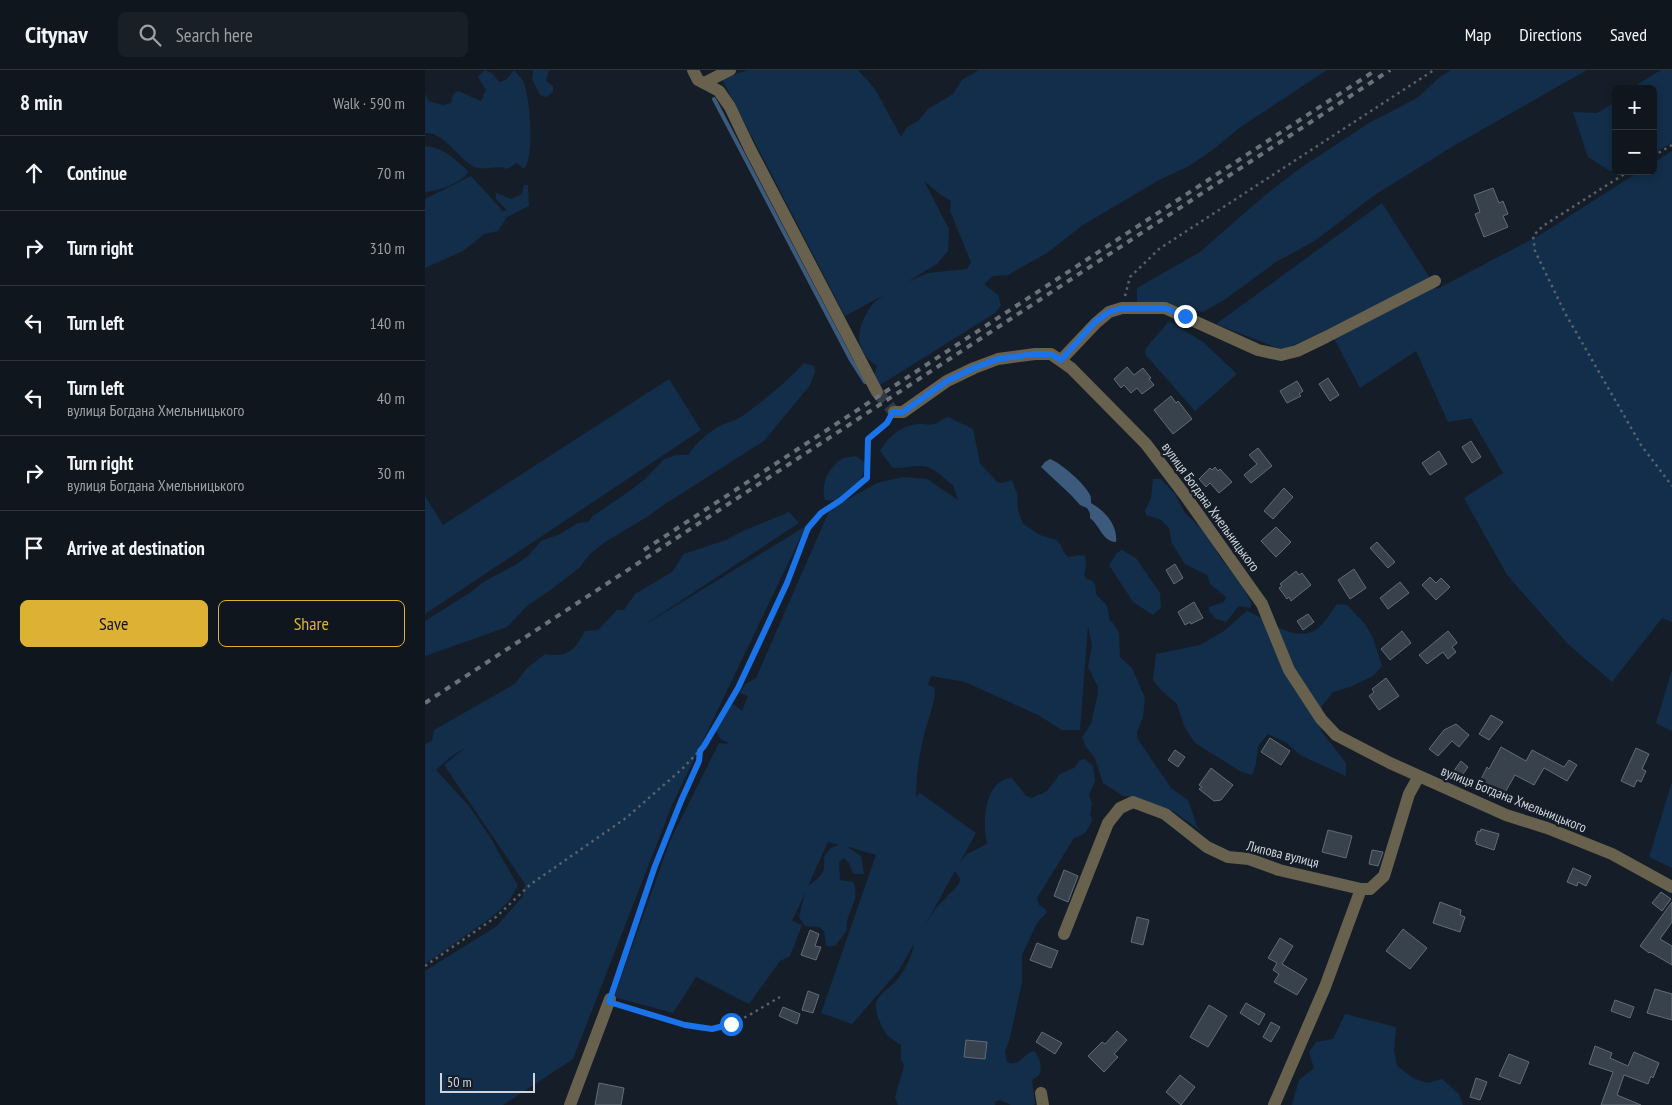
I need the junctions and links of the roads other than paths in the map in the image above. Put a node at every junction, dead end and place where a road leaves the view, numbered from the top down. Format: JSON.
{"nodes":[{"id":1,"x":693,"y":70,"type":"edge"},
{"id":2,"x":730,"y":70,"type":"edge"},
{"id":3,"x":705,"y":83,"type":"junction"},
{"id":4,"x":1435,"y":280,"type":"dead end"},
{"id":5,"x":1061,"y":360,"type":"junction"},
{"id":6,"x":877,"y":392,"type":"tunnel mouth"},
{"id":7,"x":893,"y":412,"type":"road end"},
{"id":8,"x":1419,"y":776,"type":"junction"},
{"id":9,"x":1672,"y":887,"type":"edge"},
{"id":10,"x":1361,"y":889,"type":"junction"},
{"id":11,"x":1064,"y":934,"type":"dead end"},
{"id":12,"x":609,"y":1000,"type":"road end"},
{"id":13,"x":570,"y":1105,"type":"edge"},
{"id":14,"x":1274,"y":1105,"type":"edge"}],
"edges":[{"from":1,"to":3,"type":"street"},
{"from":2,"to":3,"type":"street"},
{"from":3,"to":6,"type":"street"},
{"from":4,"to":5,"type":"street"},
{"from":5,"to":7,"type":"street"},
{"from":5,"to":8,"type":"street","name":"вулиця Богдана Хмельницького"},
{"from":8,"to":9,"type":"street","name":"вулиця Богдана Хмельницького"},
{"from":8,"to":10,"type":"street"},
{"from":10,"to":11,"type":"street","name":"Липова вулиця"},
{"from":10,"to":14,"type":"street"},
{"from":12,"to":13,"type":"street"}]}
